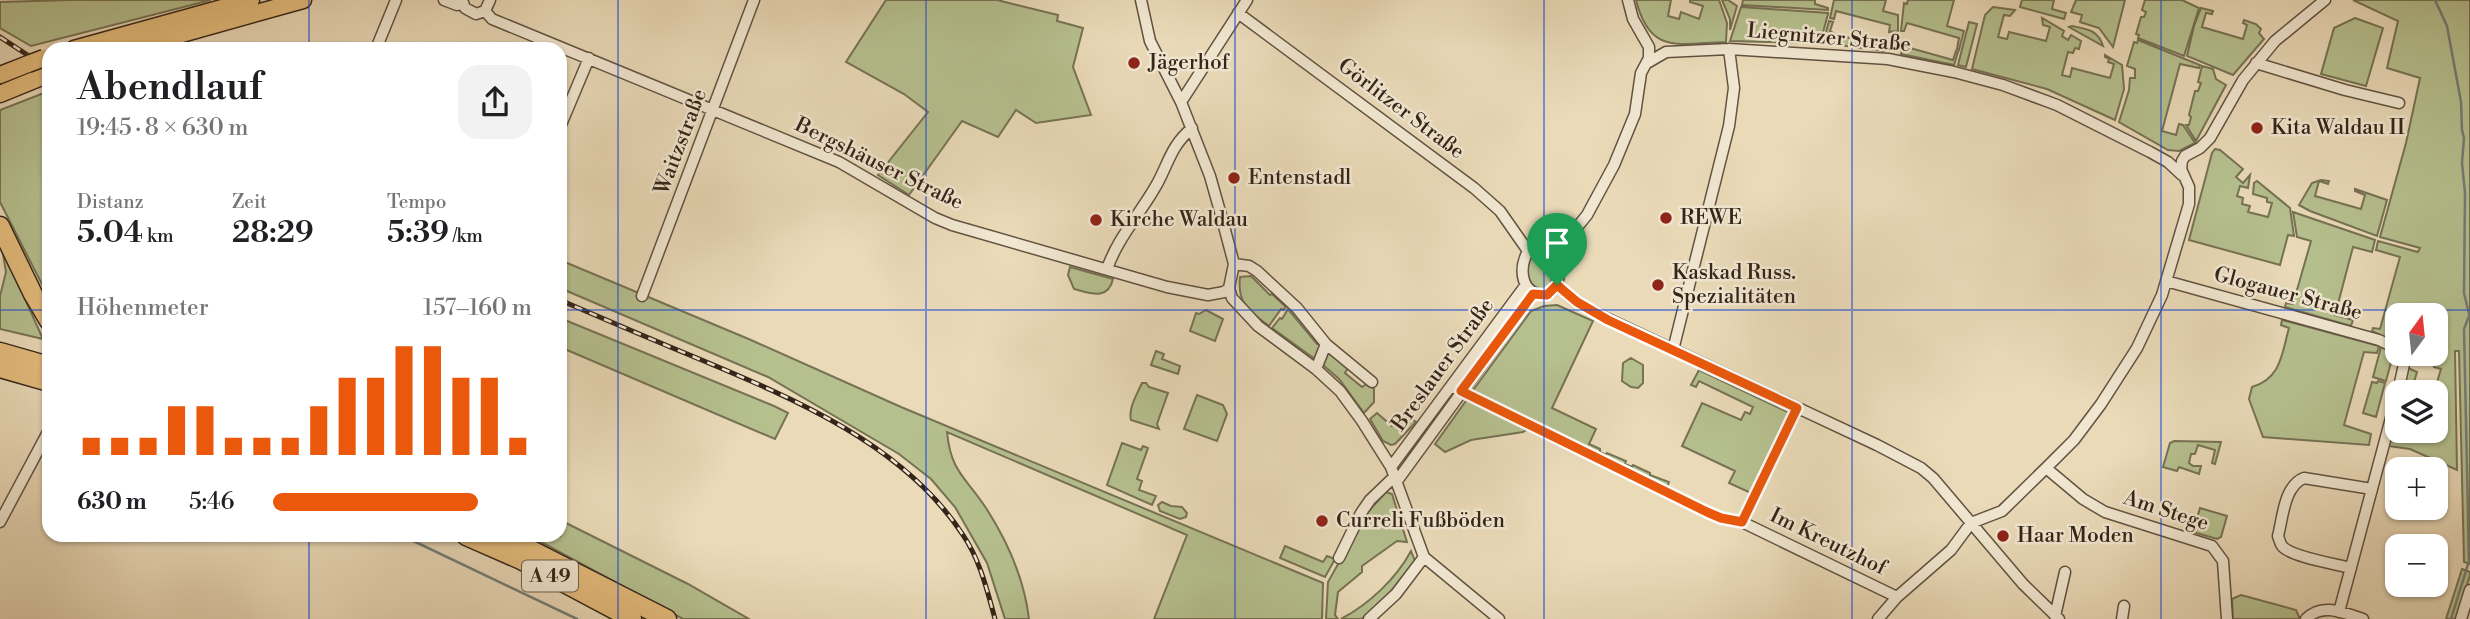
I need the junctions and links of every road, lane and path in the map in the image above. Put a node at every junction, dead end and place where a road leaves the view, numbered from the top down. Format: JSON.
{"nodes":[{"id":1,"x":251,"y":0,"type":"edge"},
{"id":2,"x":303,"y":0,"type":"edge"},
{"id":3,"x":396,"y":0,"type":"edge"},
{"id":4,"x":444,"y":0,"type":"edge"},
{"id":5,"x":490,"y":0,"type":"edge"},
{"id":6,"x":754,"y":0,"type":"edge"},
{"id":7,"x":1141,"y":0,"type":"edge"},
{"id":8,"x":1247,"y":0,"type":"edge"},
{"id":9,"x":1628,"y":0,"type":"edge"},
{"id":10,"x":2325,"y":0,"type":"edge"},
{"id":11,"x":462,"y":1,"type":"edge"},
{"id":12,"x":485,"y":11,"type":"junction"},
{"id":13,"x":1238,"y":13,"type":"junction"},
{"id":14,"x":1648,"y":41,"type":"junction"},
{"id":15,"x":99,"y":42,"type":"edge"},
{"id":16,"x":153,"y":42,"type":"edge"},
{"id":17,"x":379,"y":42,"type":"edge"},
{"id":18,"x":549,"y":42,"type":"edge"},
{"id":19,"x":567,"y":49,"type":"edge"},
{"id":20,"x":1729,"y":50,"type":"junction"},
{"id":21,"x":1666,"y":52,"type":"junction"},
{"id":22,"x":589,"y":58,"type":"junction"},
{"id":23,"x":1647,"y":63,"type":"junction"},
{"id":24,"x":2256,"y":63,"type":"junction"},
{"id":25,"x":42,"y":65,"type":"edge"},
{"id":26,"x":42,"y":69,"type":"edge"},
{"id":27,"x":0,"y":75,"type":"edge"},
{"id":28,"x":0,"y":94,"type":"edge"},
{"id":29,"x":1181,"y":102,"type":"junction"},
{"id":30,"x":2399,"y":103,"type":"dead end"},
{"id":31,"x":715,"y":109,"type":"junction"},
{"id":32,"x":567,"y":110,"type":"edge"},
{"id":33,"x":1192,"y":128,"type":"junction"},
{"id":34,"x":2185,"y":156,"type":"junction"},
{"id":35,"x":2160,"y":157,"type":"junction"},
{"id":36,"x":2182,"y":175,"type":"junction"},
{"id":37,"x":0,"y":226,"type":"edge"},
{"id":38,"x":1528,"y":251,"type":"junction"},
{"id":39,"x":1556,"y":253,"type":"junction"},
{"id":40,"x":1234,"y":264,"type":"junction"},
{"id":41,"x":1107,"y":269,"type":"junction"},
{"id":42,"x":2166,"y":281,"type":"junction"},
{"id":43,"x":1557,"y":285,"type":"junction"},
{"id":44,"x":1525,"y":286,"type":"junction"},
{"id":45,"x":1229,"y":288,"type":"junction"},
{"id":46,"x":1533,"y":294,"type":"junction"},
{"id":47,"x":642,"y":296,"type":"dead end"},
{"id":48,"x":42,"y":309,"type":"edge"},
{"id":49,"x":2385,"y":343,"type":"edge"},
{"id":50,"x":1326,"y":344,"type":"junction"},
{"id":51,"x":1673,"y":350,"type":"junction"},
{"id":52,"x":0,"y":352,"type":"edge"},
{"id":53,"x":42,"y":364,"type":"edge"},
{"id":54,"x":0,"y":368,"type":"edge"},
{"id":55,"x":1316,"y":369,"type":"junction"},
{"id":56,"x":42,"y":380,"type":"edge"},
{"id":57,"x":1372,"y":382,"type":"dead end"},
{"id":58,"x":1456,"y":388,"type":"junction"},
{"id":59,"x":1797,"y":408,"type":"junction"},
{"id":60,"x":2385,"y":440,"type":"edge"},
{"id":61,"x":42,"y":443,"type":"edge"},
{"id":62,"x":2046,"y":468,"type":"junction"},
{"id":63,"x":1394,"y":474,"type":"junction"},
{"id":64,"x":2372,"y":489,"type":"junction"},
{"id":65,"x":0,"y":522,"type":"edge"},
{"id":66,"x":1742,"y":522,"type":"junction"},
{"id":67,"x":1971,"y":523,"type":"junction"},
{"id":68,"x":480,"y":542,"type":"edge"},
{"id":69,"x":516,"y":542,"type":"edge"},
{"id":70,"x":1424,"y":557,"type":"junction"},
{"id":71,"x":1339,"y":558,"type":"dead end"},
{"id":72,"x":2351,"y":568,"type":"junction"},
{"id":73,"x":2065,"y":572,"type":"dead end"},
{"id":74,"x":2470,"y":590,"type":"edge"},
{"id":75,"x":1897,"y":597,"type":"junction"},
{"id":76,"x":2124,"y":606,"type":"dead end"},
{"id":77,"x":2339,"y":612,"type":"junction"},
{"id":78,"x":2057,"y":617,"type":"edge"},
{"id":79,"x":632,"y":619,"type":"edge"},
{"id":80,"x":667,"y":619,"type":"edge"},
{"id":81,"x":1369,"y":619,"type":"edge"},
{"id":82,"x":1499,"y":619,"type":"edge"},
{"id":83,"x":1878,"y":619,"type":"edge"},
{"id":84,"x":2122,"y":619,"type":"edge"},
{"id":85,"x":2227,"y":619,"type":"edge"},
{"id":86,"x":2306,"y":619,"type":"edge"},
{"id":87,"x":2363,"y":619,"type":"edge"},
{"id":88,"x":2461,"y":619,"type":"edge"}],
"edges":[{"from":1,"to":15,"type":"main road"},
{"from":2,"to":16,"type":"main road"},
{"from":3,"to":17,"type":"street"},
{"from":4,"to":11,"type":"street"},
{"from":5,"to":12,"type":"street"},
{"from":6,"to":31,"type":"street","name":"Waitzstraße"},
{"from":7,"to":29,"type":"street"},
{"from":8,"to":13,"type":"street"},
{"from":9,"to":14,"type":"street"},
{"from":10,"to":24,"type":"street"},
{"from":11,"to":12,"type":"street","name":"Bergshäuser Straße"},
{"from":12,"to":18,"type":"street","name":"Bergshäuser Straße"},
{"from":13,"to":29,"type":"street"},
{"from":13,"to":38,"type":"street","name":"Görlitzer Straße"},
{"from":14,"to":21,"type":"street"},
{"from":14,"to":23,"type":"street"},
{"from":19,"to":22,"type":"street","name":"Bergshäuser Straße"},
{"from":20,"to":21,"type":"street","name":"Liegnitzer Straße"},
{"from":20,"to":35,"type":"street","name":"Liegnitzer Straße"},
{"from":20,"to":51,"type":"street","name":"Liegnitzer Straße"},
{"from":21,"to":23,"type":"street","name":"Liegnitzer Straße"},
{"from":22,"to":31,"type":"street","name":"Bergshäuser Straße"},
{"from":22,"to":32,"type":"street"},
{"from":23,"to":39,"type":"street"},
{"from":24,"to":30,"type":"street"},
{"from":24,"to":34,"type":"street"},
{"from":25,"to":27,"type":"main road","bridge":true},
{"from":26,"to":28,"type":"main road"},
{"from":29,"to":33,"type":"street"},
{"from":31,"to":41,"type":"street","name":"Bergshäuser Straße"},
{"from":31,"to":47,"type":"street","name":"Waitzstraße"},
{"from":33,"to":40,"type":"street"},
{"from":33,"to":41,"type":"street"},
{"from":34,"to":35,"type":"street","name":"Liegnitzer Straße"},
{"from":34,"to":36,"type":"street"},
{"from":35,"to":36,"type":"street","name":"Liegnitzer Straße"},
{"from":36,"to":42,"type":"street"},
{"from":37,"to":48,"type":"highway"},
{"from":38,"to":39,"type":"street"},
{"from":38,"to":44,"type":"street"},
{"from":39,"to":43,"type":"street"},
{"from":40,"to":45,"type":"street"},
{"from":40,"to":50,"type":"street"},
{"from":41,"to":45,"type":"street","name":"Bergshäuser Straße"},
{"from":42,"to":49,"type":"street","name":"Glogauer Straße"},
{"from":42,"to":62,"type":"street"},
{"from":43,"to":46,"type":"street"},
{"from":43,"to":51,"type":"street"},
{"from":44,"to":46,"type":"street"},
{"from":44,"to":58,"type":"street","name":"Breslauer Straße"},
{"from":45,"to":55,"type":"street"},
{"from":46,"to":58,"type":"street","name":"Breslauer Straße"},
{"from":50,"to":55,"type":"street"},
{"from":50,"to":57,"type":"street"},
{"from":51,"to":59,"type":"street"},
{"from":52,"to":53,"type":"highway"},
{"from":54,"to":56,"type":"highway"},
{"from":55,"to":63,"type":"street"},
{"from":58,"to":63,"type":"street","name":"Breslauer Straße"},
{"from":58,"to":63,"type":"street","name":"Breslauer Straße"},
{"from":58,"to":66,"type":"street","name":"Im Kreutzhof"},
{"from":59,"to":66,"type":"street","name":"Im Kreutzhof"},
{"from":59,"to":67,"type":"street"},
{"from":60,"to":64,"type":"street","name":"Glogauer Straße"},
{"from":61,"to":65,"type":"street"},
{"from":62,"to":67,"type":"street"},
{"from":62,"to":85,"type":"street","name":"Am Stege"},
{"from":63,"to":70,"type":"street"},
{"from":63,"to":71,"type":"street"},
{"from":64,"to":72,"type":"street","name":"Glogauer Straße"},
{"from":64,"to":72,"type":"street"},
{"from":66,"to":75,"type":"street","name":"Im Kreutzhof"},
{"from":67,"to":75,"type":"street"},
{"from":67,"to":78,"type":"street"},
{"from":68,"to":79,"type":"highway","number":"A 49"},
{"from":69,"to":80,"type":"highway","number":"A 49"},
{"from":70,"to":81,"type":"street"},
{"from":70,"to":82,"type":"street"},
{"from":72,"to":77,"type":"street","name":"Glogauer Straße"},
{"from":73,"to":78,"type":"street"},
{"from":74,"to":88,"type":"street"},
{"from":75,"to":83,"type":"street"},
{"from":76,"to":84,"type":"street"},
{"from":77,"to":86,"type":"street"},
{"from":77,"to":87,"type":"street"}]}
